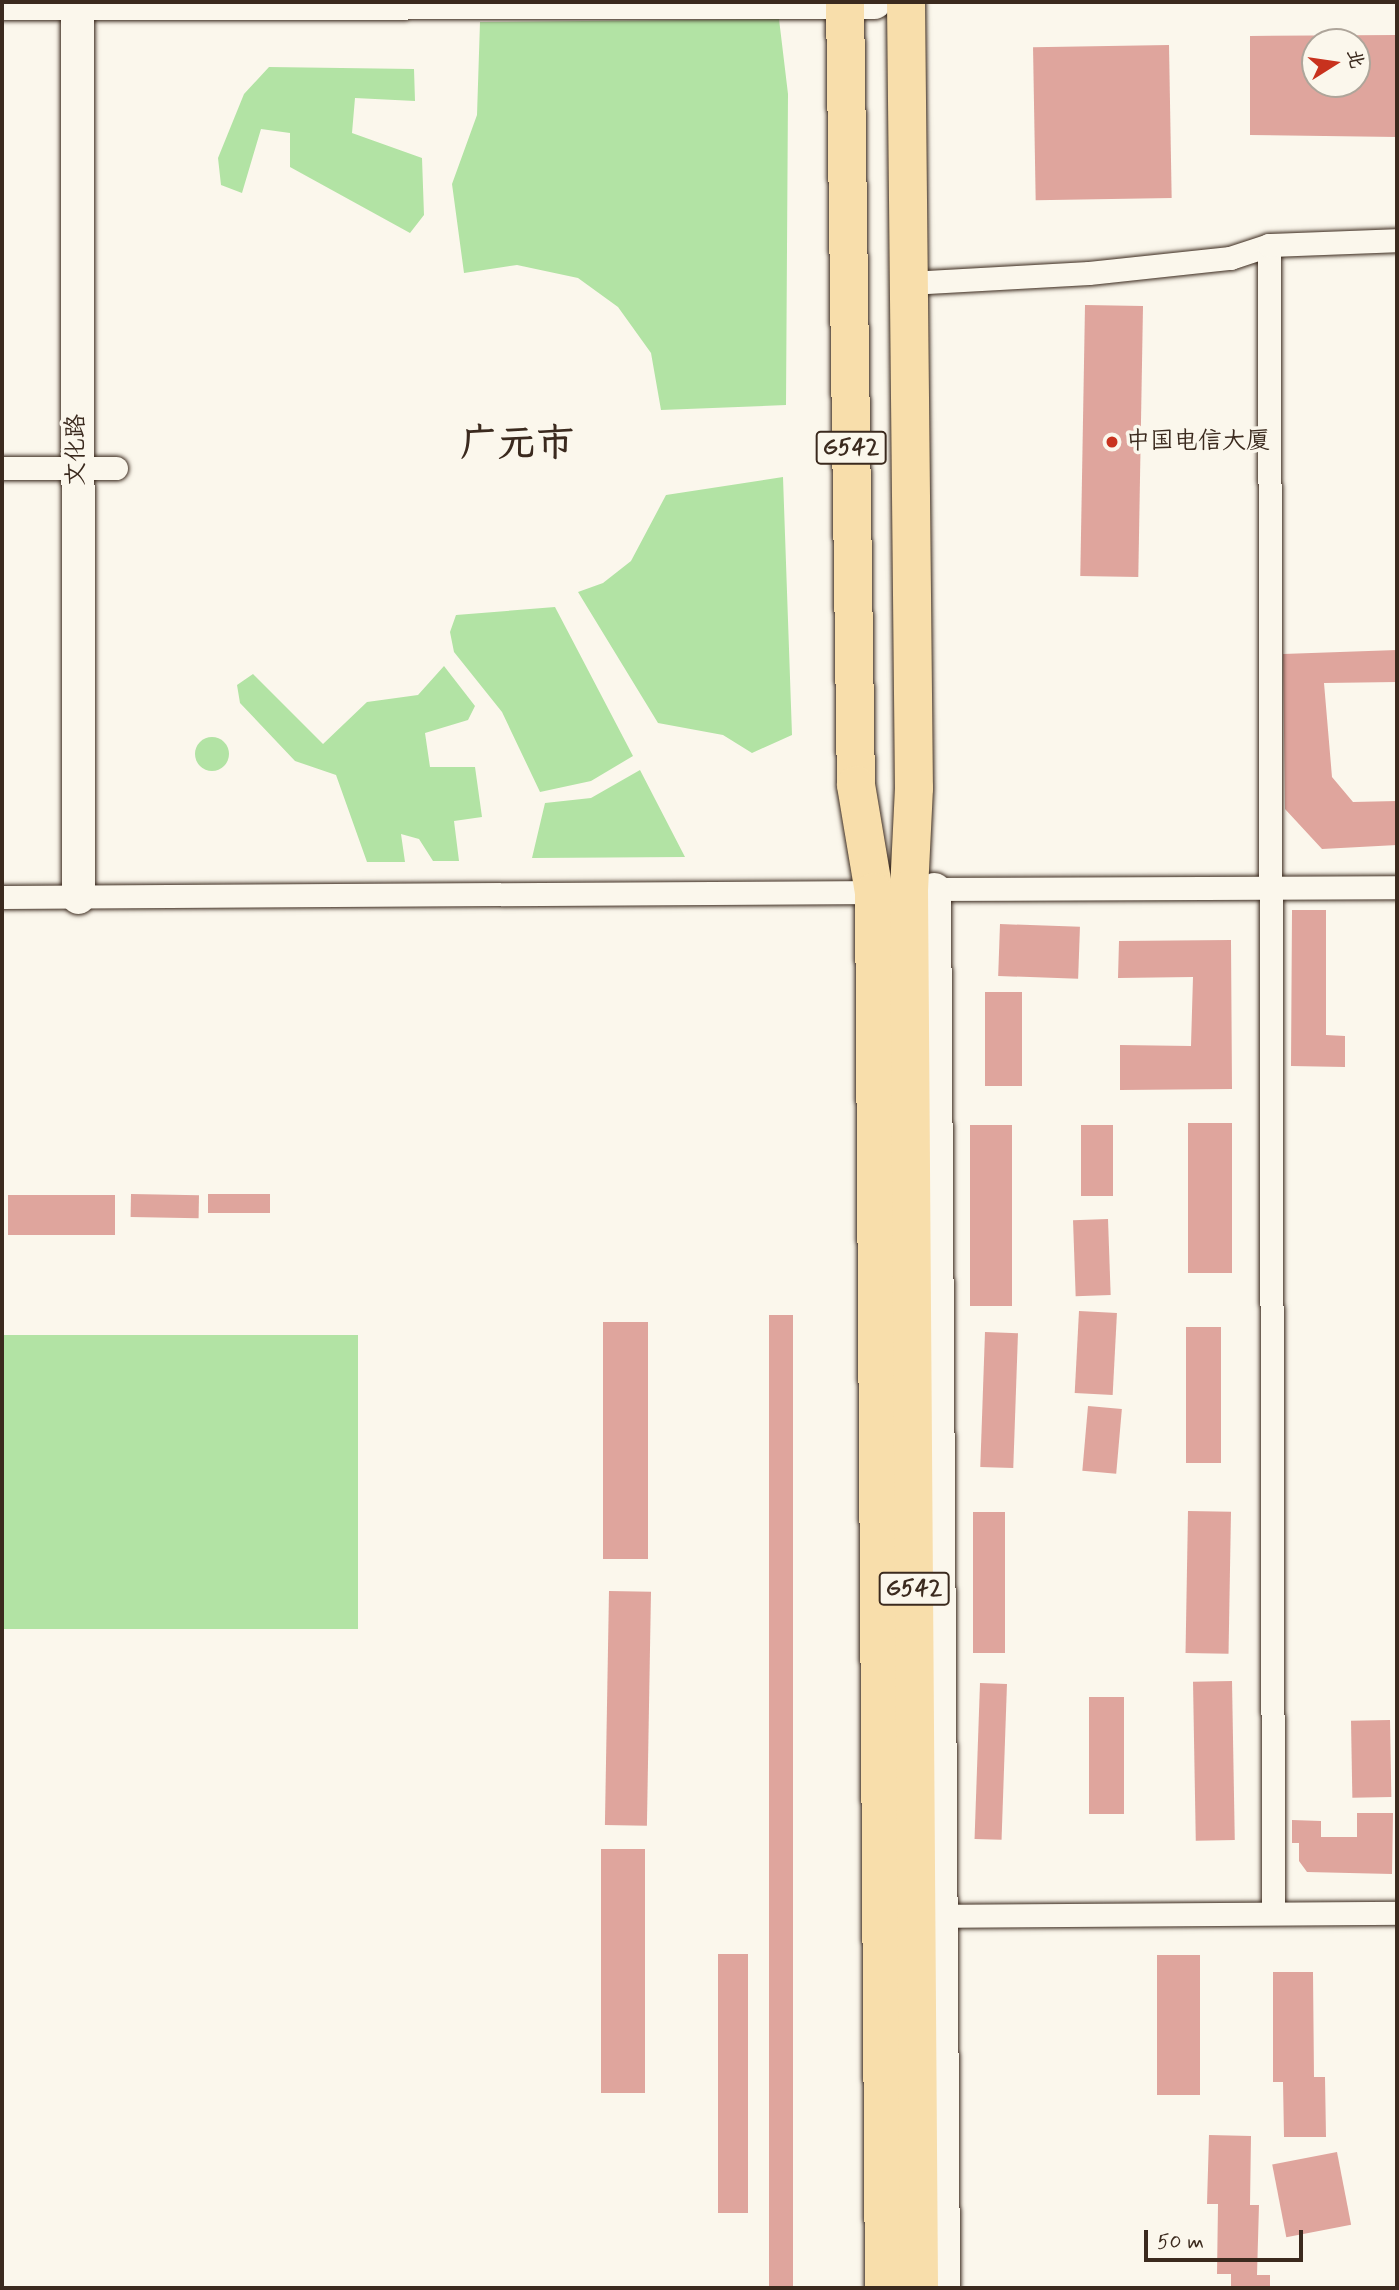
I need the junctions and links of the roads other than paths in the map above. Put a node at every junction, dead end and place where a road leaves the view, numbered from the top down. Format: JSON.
{"nodes":[{"id":1,"x":77,"y":2,"type":"edge"},
{"id":2,"x":906,"y":2,"type":"edge"},
{"id":3,"x":2,"y":3,"type":"edge"},
{"id":4,"x":854,"y":3,"type":"edge"},
{"id":5,"x":1397,"y":240,"type":"edge"},
{"id":6,"x":1269,"y":245,"type":"junction"},
{"id":7,"x":909,"y":284,"type":"junction"},
{"id":8,"x":2,"y":468,"type":"edge"},
{"id":9,"x":77,"y":468,"type":"junction"},
{"id":10,"x":116,"y":468,"type":"dead end"},
{"id":11,"x":1397,"y":887,"type":"edge"},
{"id":12,"x":1267,"y":889,"type":"junction"},
{"id":13,"x":906,"y":890,"type":"junction"},
{"id":14,"x":2,"y":897,"type":"edge"},
{"id":15,"x":78,"y":897,"type":"junction"},
{"id":16,"x":1273,"y":1913,"type":"junction"},
{"id":17,"x":1397,"y":1913,"type":"edge"},
{"id":18,"x":913,"y":1916,"type":"junction"},
{"id":19,"x":884,"y":2288,"type":"edge"},
{"id":20,"x":919,"y":2288,"type":"edge"},
{"id":21,"x":943,"y":2288,"type":"edge"}],
"edges":[{"from":1,"to":3,"type":"street"},
{"from":1,"to":4,"type":"street"},
{"from":1,"to":9,"type":"street","name":"文化路"},
{"from":2,"to":7,"type":"highway","number":"G542"},
{"from":4,"to":13,"type":"highway","number":"G542"},
{"from":5,"to":6,"type":"street"},
{"from":6,"to":7,"type":"street"},
{"from":6,"to":12,"type":"street"},
{"from":7,"to":13,"type":"highway","number":"G542"},
{"from":8,"to":9,"type":"street"},
{"from":9,"to":10,"type":"street"},
{"from":9,"to":15,"type":"street","name":"文化路"},
{"from":11,"to":12,"type":"street"},
{"from":12,"to":13,"type":"street"},
{"from":12,"to":16,"type":"street"},
{"from":13,"to":15,"type":"street"},
{"from":13,"to":18,"type":"highway","number":"G542"},
{"from":14,"to":15,"type":"street"},
{"from":16,"to":17,"type":"street"},
{"from":16,"to":18,"type":"street"},
{"from":18,"to":19,"type":"highway","number":"G542"},
{"from":18,"to":20,"type":"highway","number":"G542"},
{"from":18,"to":21,"type":"street"}]}
